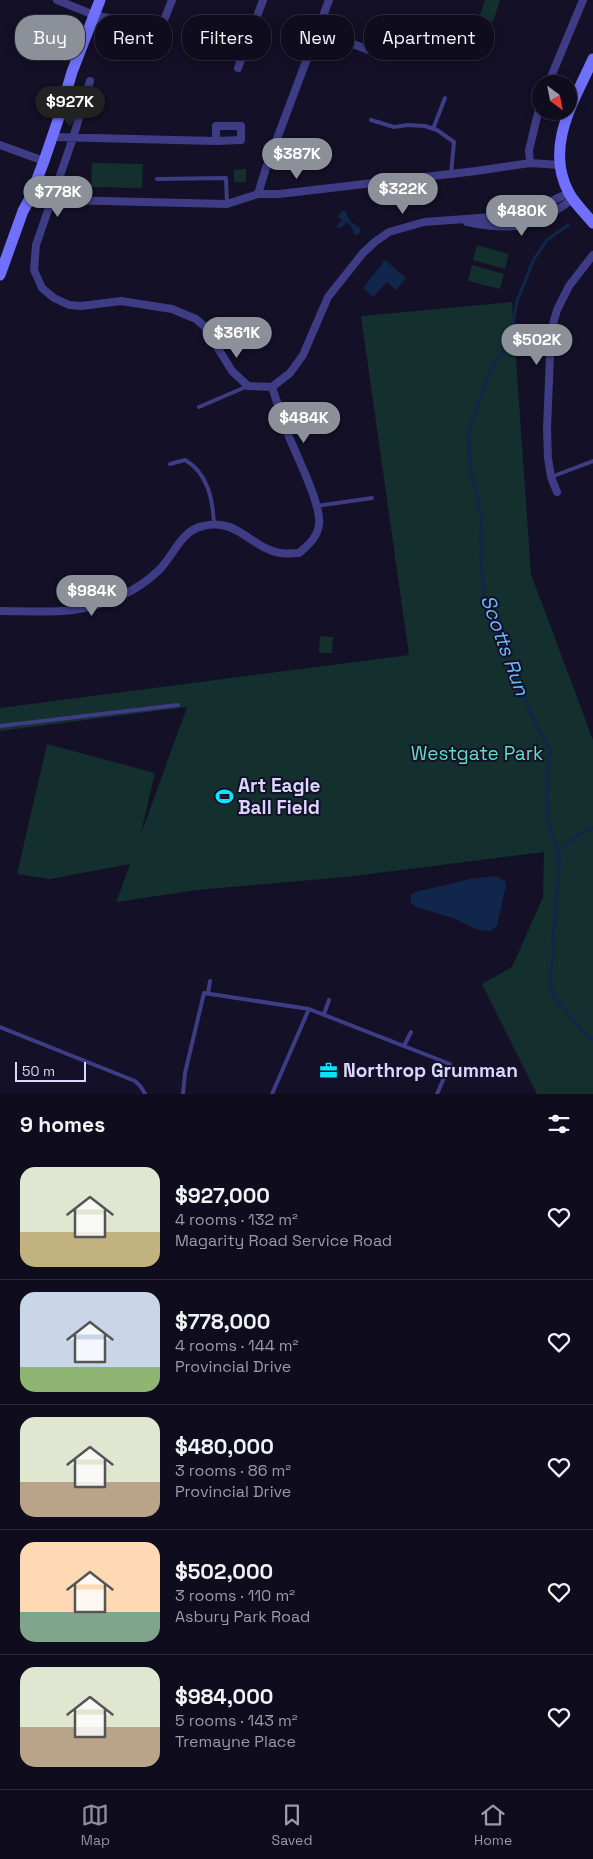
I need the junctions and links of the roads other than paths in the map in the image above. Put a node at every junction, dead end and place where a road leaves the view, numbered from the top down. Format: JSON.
{"nodes":[{"id":1,"x":57,"y":0,"type":"edge"},
{"id":2,"x":100,"y":0,"type":"edge"},
{"id":3,"x":172,"y":0,"type":"edge"},
{"id":4,"x":263,"y":0,"type":"edge"},
{"id":5,"x":329,"y":0,"type":"edge"},
{"id":6,"x":584,"y":0,"type":"edge"},
{"id":7,"x":94,"y":15,"type":"junction"},
{"id":8,"x":166,"y":15,"type":"edge"},
{"id":9,"x":324,"y":15,"type":"edge"},
{"id":10,"x":593,"y":59,"type":"edge"},
{"id":11,"x":307,"y":60,"type":"edge"},
{"id":12,"x":238,"y":68,"type":"dead end"},
{"id":13,"x":552,"y":75,"type":"edge"},
{"id":14,"x":90,"y":81,"type":"dead end"},
{"id":15,"x":445,"y":98,"type":"dead end"},
{"id":16,"x":371,"y":120,"type":"dead end"},
{"id":17,"x":536,"y":120,"type":"edge"},
{"id":18,"x":433,"y":128,"type":"junction"},
{"id":19,"x":53,"y":137,"type":"junction"},
{"id":20,"x":73,"y":138,"type":"junction"},
{"id":21,"x":216,"y":141,"type":"dead end"},
{"id":22,"x":0,"y":145,"type":"edge"},
{"id":23,"x":44,"y":161,"type":"junction"},
{"id":24,"x":530,"y":164,"type":"junction"},
{"id":25,"x":559,"y":164,"type":"junction"},
{"id":26,"x":451,"y":174,"type":"junction"},
{"id":27,"x":157,"y":179,"type":"dead end"},
{"id":28,"x":32,"y":193,"type":"junction"},
{"id":29,"x":258,"y":194,"type":"junction"},
{"id":30,"x":571,"y":196,"type":"junction"},
{"id":31,"x":53,"y":199,"type":"junction"},
{"id":32,"x":228,"y":204,"type":"junction"},
{"id":33,"x":460,"y":220,"type":"junction"},
{"id":34,"x":593,"y":223,"type":"edge"},
{"id":35,"x":593,"y":255,"type":"edge"},
{"id":36,"x":0,"y":275,"type":"edge"},
{"id":37,"x":248,"y":386,"type":"junction"},
{"id":38,"x":272,"y":386,"type":"junction"},
{"id":39,"x":199,"y":407,"type":"dead end"},
{"id":40,"x":593,"y":462,"type":"edge"},
{"id":41,"x":170,"y":464,"type":"dead end"},
{"id":42,"x":551,"y":477,"type":"junction"},
{"id":43,"x":556,"y":492,"type":"dead end"},
{"id":44,"x":372,"y":498,"type":"dead end"},
{"id":45,"x":316,"y":506,"type":"junction"},
{"id":46,"x":214,"y":525,"type":"junction"},
{"id":47,"x":0,"y":611,"type":"edge"},
{"id":48,"x":178,"y":705,"type":"dead end"},
{"id":49,"x":0,"y":726,"type":"edge"},
{"id":50,"x":210,"y":981,"type":"dead end"},
{"id":51,"x":208,"y":993,"type":"junction"},
{"id":52,"x":329,"y":1000,"type":"dead end"},
{"id":53,"x":309,"y":1008,"type":"junction"},
{"id":54,"x":324,"y":1014,"type":"junction"},
{"id":55,"x":0,"y":1027,"type":"edge"},
{"id":56,"x":410,"y":1032,"type":"dead end"},
{"id":57,"x":404,"y":1046,"type":"junction"},
{"id":58,"x":145,"y":1094,"type":"edge"},
{"id":59,"x":183,"y":1094,"type":"edge"},
{"id":60,"x":272,"y":1094,"type":"edge"},
{"id":61,"x":438,"y":1094,"type":"edge"}],
"edges":[{"from":1,"to":7,"type":"street"},
{"from":2,"to":7,"type":"main road"},
{"from":3,"to":8,"type":"street"},
{"from":4,"to":12,"type":"street"},
{"from":5,"to":9,"type":"street"},
{"from":6,"to":13,"type":"street"},
{"from":7,"to":19,"type":"main road"},
{"from":10,"to":25,"type":"main road"},
{"from":11,"to":29,"type":"street"},
{"from":14,"to":20,"type":"street"},
{"from":15,"to":18,"type":"lane"},
{"from":16,"to":18,"type":"lane"},
{"from":17,"to":24,"type":"street"},
{"from":18,"to":26,"type":"lane"},
{"from":19,"to":20,"type":"street"},
{"from":19,"to":23,"type":"main road"},
{"from":20,"to":21,"type":"street"},
{"from":20,"to":31,"type":"street"},
{"from":22,"to":23,"type":"street"},
{"from":23,"to":28,"type":"main road"},
{"from":24,"to":25,"type":"street"},
{"from":24,"to":26,"type":"street"},
{"from":25,"to":30,"type":"main road"},
{"from":26,"to":29,"type":"street"},
{"from":27,"to":32,"type":"lane"},
{"from":28,"to":31,"type":"street"},
{"from":28,"to":36,"type":"main road"},
{"from":29,"to":32,"type":"street"},
{"from":30,"to":33,"type":"street"},
{"from":30,"to":33,"type":"street"},
{"from":30,"to":34,"type":"main road"},
{"from":31,"to":32,"type":"street"},
{"from":31,"to":37,"type":"street"},
{"from":33,"to":38,"type":"street"},
{"from":35,"to":42,"type":"street"},
{"from":37,"to":38,"type":"street"},
{"from":37,"to":39,"type":"lane"},
{"from":38,"to":45,"type":"street"},
{"from":40,"to":42,"type":"lane"},
{"from":41,"to":46,"type":"lane"},
{"from":42,"to":43,"type":"street"},
{"from":44,"to":45,"type":"lane"},
{"from":45,"to":46,"type":"street"},
{"from":46,"to":47,"type":"street"},
{"from":48,"to":49,"type":"lane"},
{"from":50,"to":51,"type":"lane"},
{"from":51,"to":53,"type":"lane"},
{"from":51,"to":59,"type":"lane"},
{"from":52,"to":54,"type":"lane"},
{"from":53,"to":54,"type":"lane"},
{"from":53,"to":60,"type":"lane"},
{"from":54,"to":57,"type":"lane"},
{"from":55,"to":58,"type":"lane"},
{"from":56,"to":57,"type":"lane"},
{"from":57,"to":61,"type":"lane"}]}
